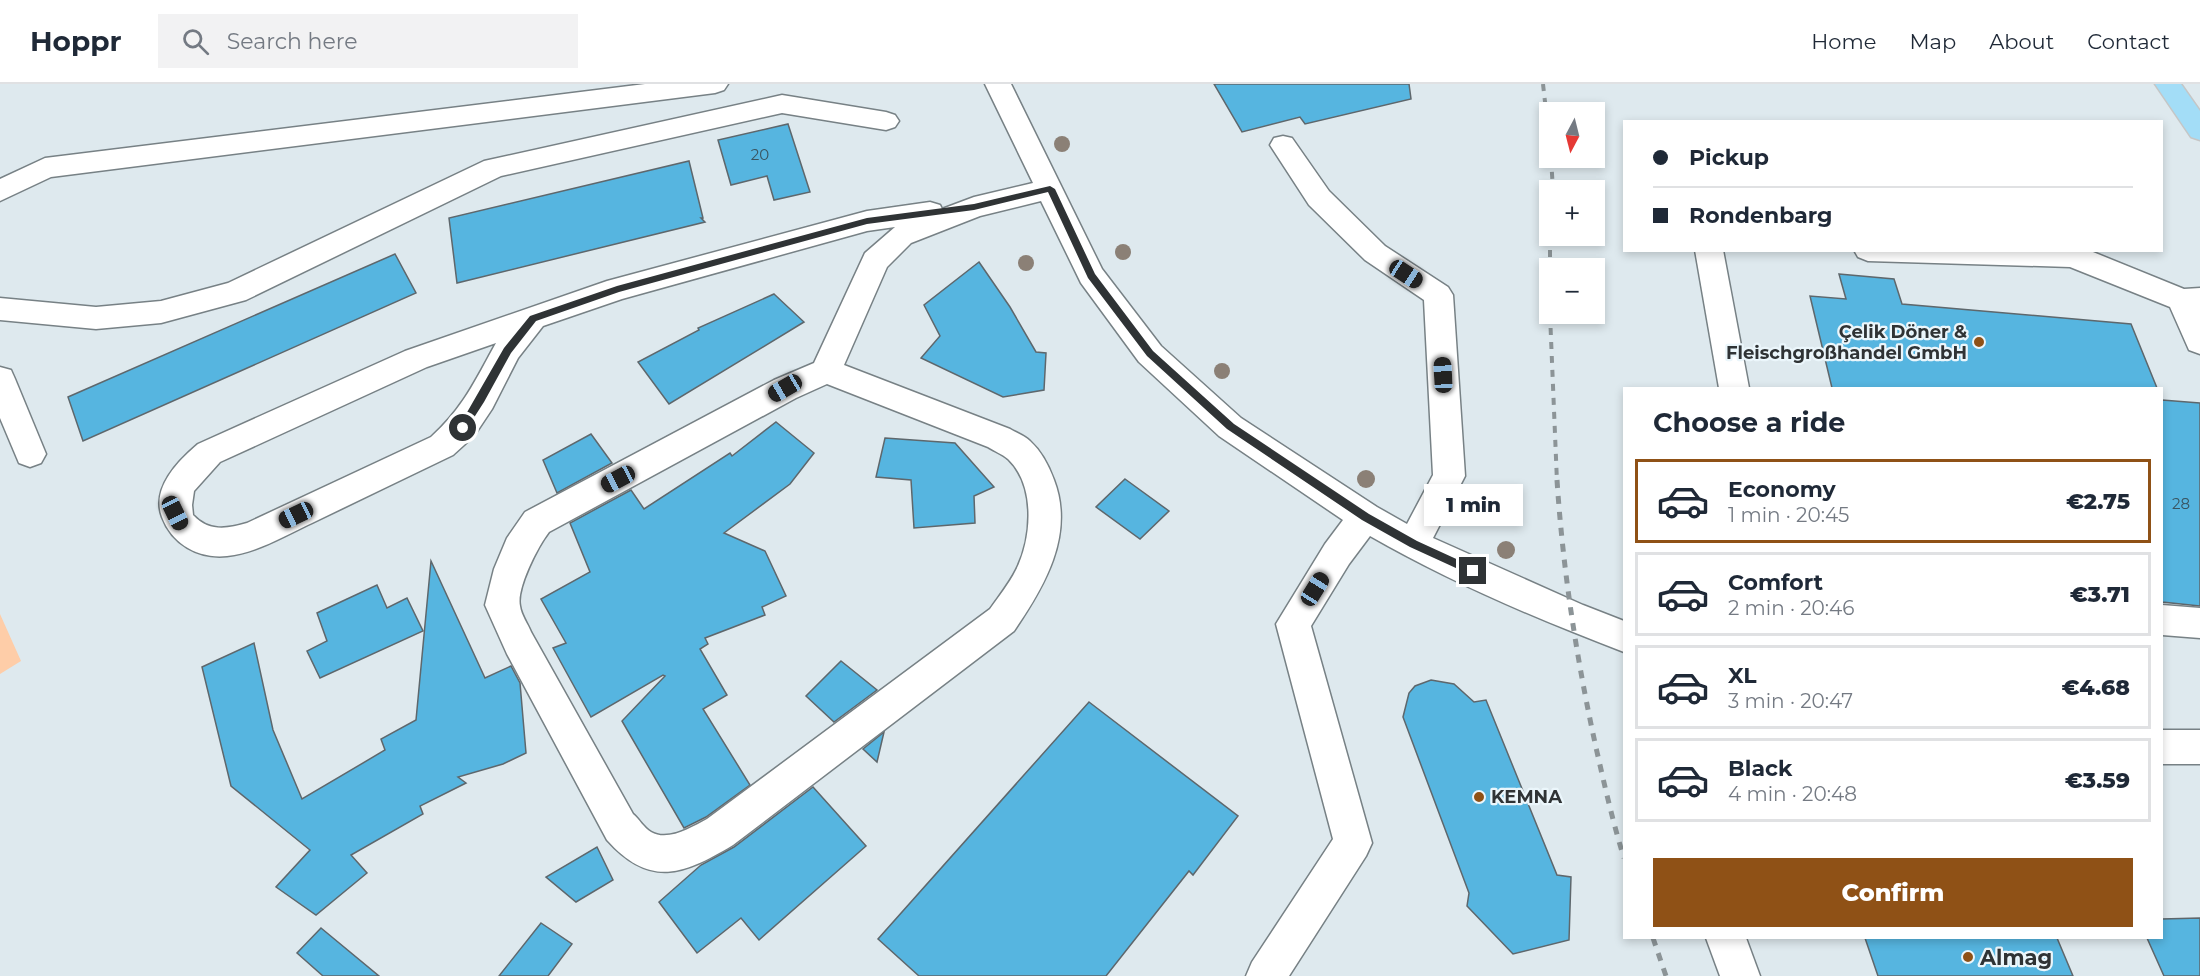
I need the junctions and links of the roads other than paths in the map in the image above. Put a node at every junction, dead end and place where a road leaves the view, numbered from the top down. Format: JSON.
{"nodes":[{"id":1,"x":716,"y":84,"type":"edge"},
{"id":2,"x":998,"y":84,"type":"edge"},
{"id":3,"x":2168,"y":84,"type":"edge"},
{"id":4,"x":886,"y":121,"type":"dead end"},
{"id":5,"x":2200,"y":131,"type":"edge"},
{"id":6,"x":640,"y":135,"type":"junction"},
{"id":7,"x":1283,"y":145,"type":"dead end"},
{"id":8,"x":1050,"y":189,"type":"junction"},
{"id":9,"x":0,"y":191,"type":"edge"},
{"id":10,"x":974,"y":207,"type":"junction"},
{"id":11,"x":1709,"y":252,"type":"edge"},
{"id":12,"x":1936,"y":252,"type":"edge"},
{"id":13,"x":2191,"y":300,"type":"edge"},
{"id":14,"x":0,"y":309,"type":"edge"},
{"id":15,"x":533,"y":318,"type":"junction"},
{"id":16,"x":2200,"y":342,"type":"edge"},
{"id":17,"x":826,"y":371,"type":"junction"},
{"id":18,"x":0,"y":378,"type":"edge"},
{"id":19,"x":1734,"y":387,"type":"edge"},
{"id":20,"x":30,"y":454,"type":"dead end"},
{"id":21,"x":1365,"y":517,"type":"junction"},
{"id":22,"x":1413,"y":544,"type":"junction"},
{"id":23,"x":2163,"y":620,"type":"edge"},
{"id":24,"x":2200,"y":623,"type":"edge"},
{"id":25,"x":1623,"y":636,"type":"edge"},
{"id":26,"x":2163,"y":747,"type":"edge"},
{"id":27,"x":2200,"y":747,"type":"edge"},
{"id":28,"x":1726,"y":939,"type":"edge"},
{"id":29,"x":1266,"y":976,"type":"edge"},
{"id":30,"x":1740,"y":976,"type":"edge"}],
"edges":[{"from":1,"to":6,"type":"street"},
{"from":1,"to":9,"type":"street"},
{"from":2,"to":8,"type":"street"},
{"from":3,"to":5,"type":"main road"},
{"from":4,"to":6,"type":"street"},
{"from":6,"to":14,"type":"street"},
{"from":7,"to":22,"type":"street"},
{"from":8,"to":10,"type":"street"},
{"from":8,"to":21,"type":"street"},
{"from":10,"to":15,"type":"street"},
{"from":10,"to":17,"type":"street"},
{"from":11,"to":19,"type":"street"},
{"from":12,"to":13,"type":"street"},
{"from":13,"to":16,"type":"street"},
{"from":15,"to":15,"type":"street"},
{"from":17,"to":17,"type":"street"},
{"from":18,"to":20,"type":"street"},
{"from":21,"to":22,"type":"street"},
{"from":21,"to":29,"type":"street"},
{"from":22,"to":25,"type":"street"},
{"from":23,"to":24,"type":"street"},
{"from":26,"to":27,"type":"street"},
{"from":28,"to":30,"type":"street"}]}
